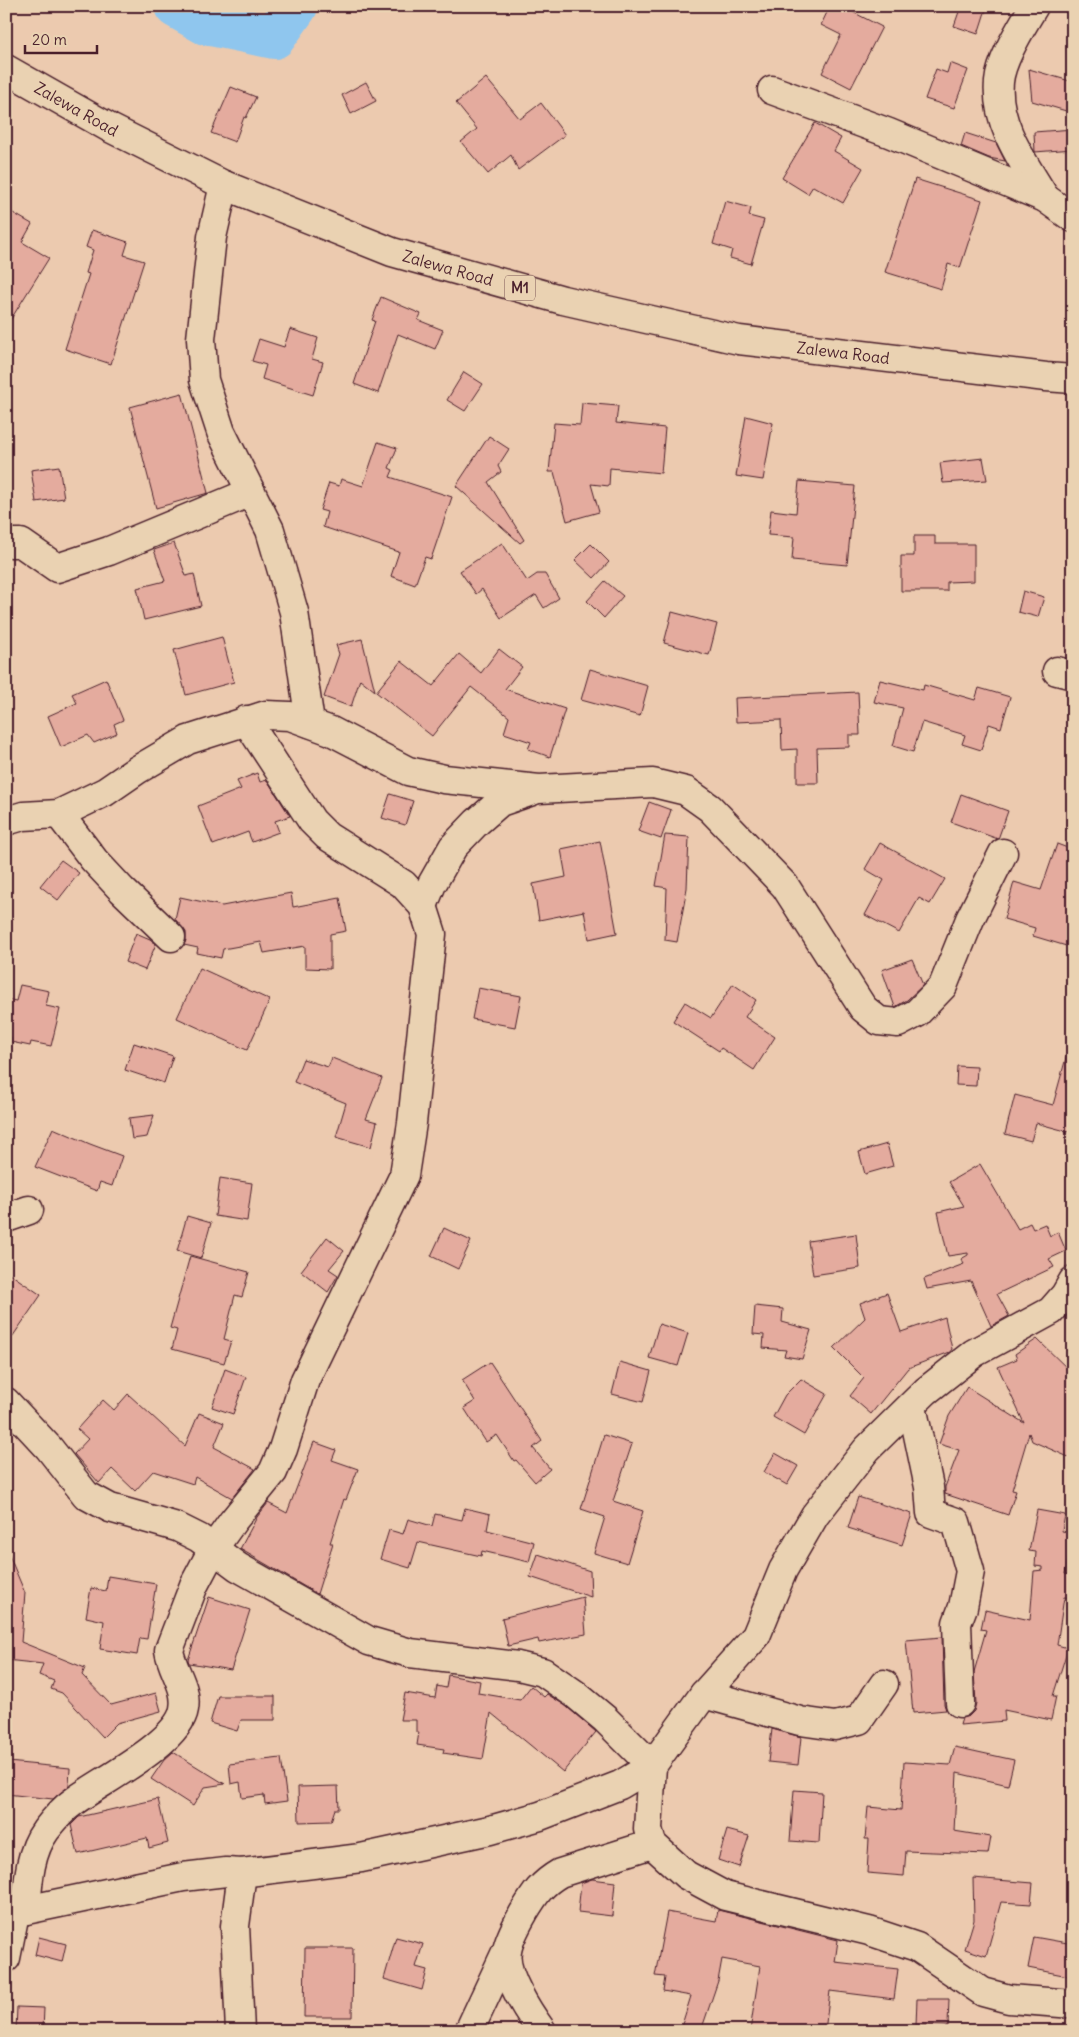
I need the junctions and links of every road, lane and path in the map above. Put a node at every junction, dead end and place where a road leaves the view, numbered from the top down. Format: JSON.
{"nodes":[{"id":1,"x":1034,"y":6,"type":"edge"},
{"id":2,"x":6,"y":69,"type":"edge"},
{"id":3,"x":772,"y":90,"type":"dead end"},
{"id":4,"x":224,"y":185,"type":"junction"},
{"id":5,"x":1045,"y":198,"type":"junction"},
{"id":6,"x":1073,"y":218,"type":"edge"},
{"id":7,"x":1073,"y":379,"type":"edge"},
{"id":8,"x":251,"y":492,"type":"junction"},
{"id":9,"x":6,"y":543,"type":"edge"},
{"id":10,"x":246,"y":720,"type":"junction"},
{"id":11,"x":310,"y":723,"type":"junction"},
{"id":12,"x":538,"y":789,"type":"junction"},
{"id":13,"x":59,"y":814,"type":"junction"},
{"id":14,"x":6,"y":821,"type":"edge"},
{"id":15,"x":1003,"y":853,"type":"dead end"},
{"id":16,"x":423,"y":906,"type":"junction"},
{"id":17,"x":171,"y":937,"type":"dead end"},
{"id":18,"x":1070,"y":1292,"type":"edge"},
{"id":19,"x":6,"y":1402,"type":"edge"},
{"id":20,"x":912,"y":1406,"type":"junction"},
{"id":21,"x":214,"y":1549,"type":"junction"},
{"id":22,"x":884,"y":1684,"type":"dead end"},
{"id":23,"x":704,"y":1694,"type":"junction"},
{"id":24,"x":960,"y":1703,"type":"dead end"},
{"id":25,"x":652,"y":1766,"type":"junction"},
{"id":26,"x":652,"y":1844,"type":"junction"},
{"id":27,"x":242,"y":1873,"type":"junction"},
{"id":28,"x":16,"y":1911,"type":"edge"},
{"id":29,"x":506,"y":1952,"type":"junction"},
{"id":30,"x":6,"y":1958,"type":"edge"},
{"id":31,"x":1073,"y":2004,"type":"edge"},
{"id":32,"x":240,"y":2031,"type":"edge"},
{"id":33,"x":469,"y":2031,"type":"edge"},
{"id":34,"x":542,"y":2031,"type":"edge"}],
"edges":[{"from":1,"to":5,"type":"main road"},
{"from":2,"to":4,"type":"main road","name":"Zalewa Road","number":"M1"},
{"from":3,"to":5,"type":"main road"},
{"from":4,"to":7,"type":"main road","name":"Zalewa Road","number":"M1"},
{"from":4,"to":8,"type":"main road"},
{"from":5,"to":6,"type":"main road"},
{"from":8,"to":9,"type":"main road"},
{"from":8,"to":11,"type":"main road"},
{"from":10,"to":11,"type":"main road"},
{"from":10,"to":13,"type":"main road"},
{"from":10,"to":16,"type":"main road"},
{"from":11,"to":12,"type":"main road"},
{"from":12,"to":15,"type":"main road"},
{"from":12,"to":16,"type":"main road"},
{"from":13,"to":14,"type":"main road"},
{"from":13,"to":17,"type":"main road"},
{"from":16,"to":21,"type":"main road"},
{"from":18,"to":20,"type":"main road"},
{"from":19,"to":21,"type":"main road"},
{"from":20,"to":23,"type":"main road"},
{"from":20,"to":24,"type":"main road"},
{"from":21,"to":25,"type":"main road"},
{"from":21,"to":28,"type":"main road"},
{"from":22,"to":23,"type":"main road"},
{"from":23,"to":25,"type":"main road"},
{"from":25,"to":26,"type":"main road"},
{"from":25,"to":27,"type":"main road"},
{"from":26,"to":29,"type":"main road"},
{"from":26,"to":31,"type":"main road"},
{"from":27,"to":28,"type":"main road"},
{"from":27,"to":32,"type":"main road"},
{"from":28,"to":30,"type":"main road"},
{"from":29,"to":33,"type":"main road"},
{"from":29,"to":34,"type":"main road"}]}
